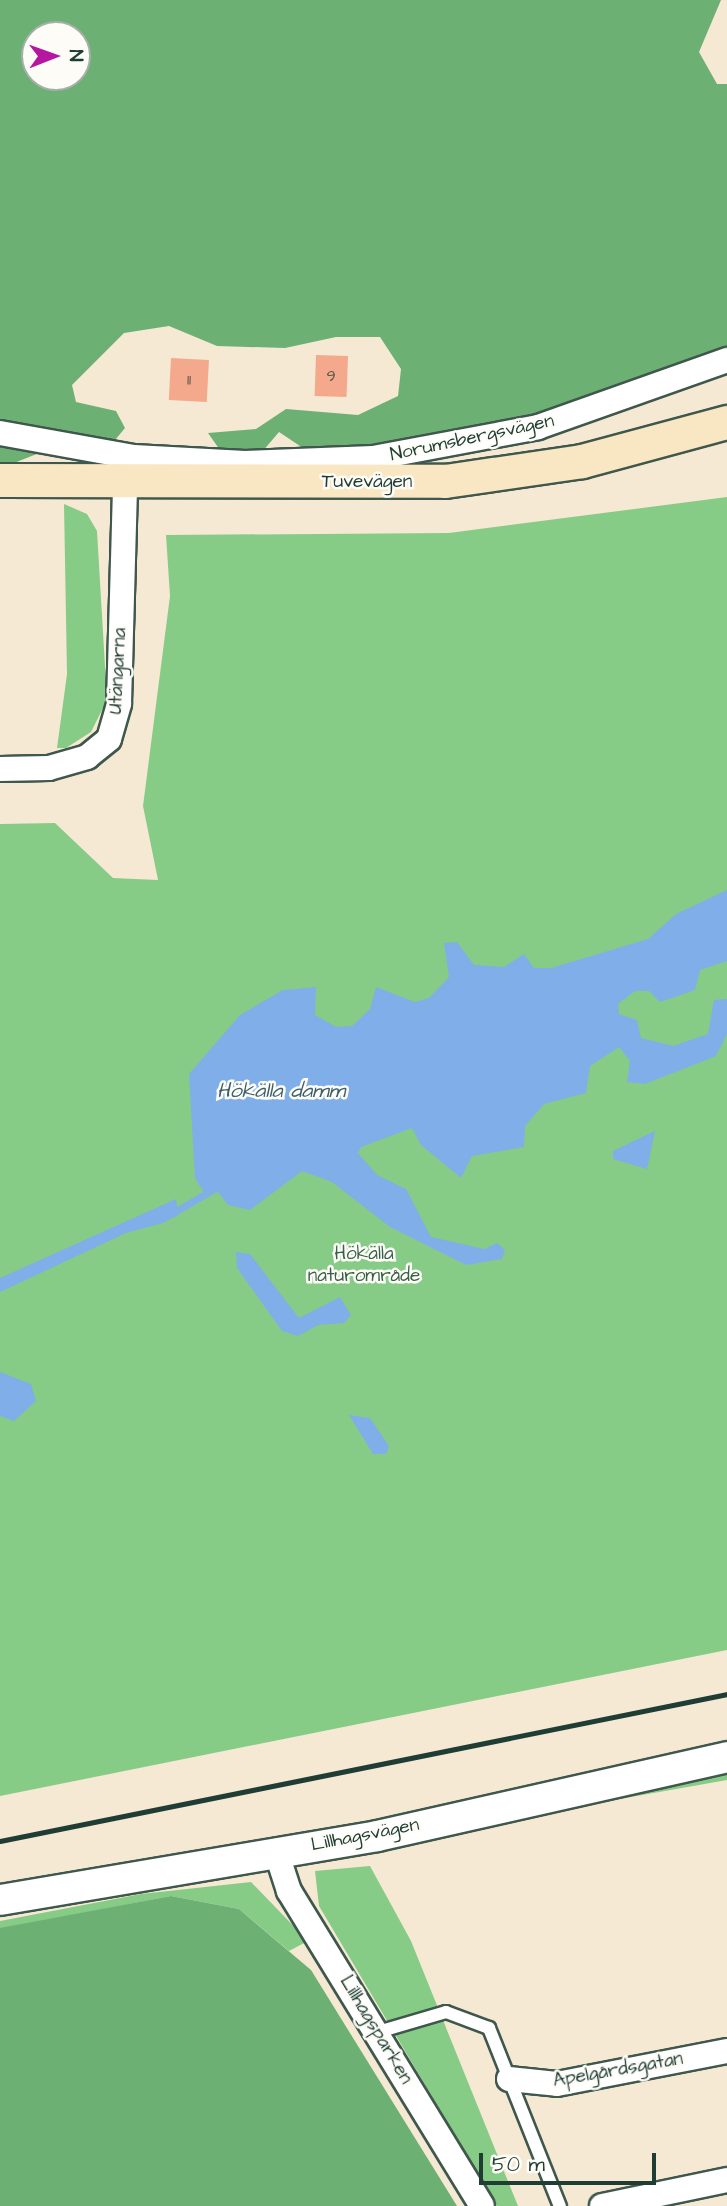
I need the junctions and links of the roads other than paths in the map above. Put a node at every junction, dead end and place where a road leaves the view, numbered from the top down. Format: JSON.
{"nodes":[{"id":1,"x":727,"y":360,"type":"edge"},
{"id":2,"x":727,"y":422,"type":"edge"},
{"id":3,"x":0,"y":433,"type":"edge"},
{"id":4,"x":0,"y":480,"type":"edge"},
{"id":5,"x":125,"y":483,"type":"junction"},
{"id":6,"x":0,"y":769,"type":"edge"},
{"id":7,"x":727,"y":1757,"type":"edge"},
{"id":8,"x":276,"y":1851,"type":"junction"},
{"id":9,"x":0,"y":1900,"type":"edge"},
{"id":10,"x":378,"y":2032,"type":"junction"},
{"id":11,"x":727,"y":2051,"type":"edge"},
{"id":12,"x":509,"y":2079,"type":"junction"},
{"id":13,"x":727,"y":2180,"type":"edge"},
{"id":14,"x":482,"y":2206,"type":"edge"},
{"id":15,"x":560,"y":2206,"type":"edge"},
{"id":16,"x":602,"y":2206,"type":"edge"}],
"edges":[{"from":1,"to":3,"type":"street","name":"Norumsbergsvägen"},
{"from":2,"to":5,"type":"main road","name":"Tuvevägen"},
{"from":4,"to":5,"type":"main road","name":"Tuvevägen"},
{"from":5,"to":6,"type":"street","name":"Utängarna"},
{"from":7,"to":8,"type":"street","name":"Lillhagsvägen"},
{"from":8,"to":9,"type":"street","name":"Lillhagsvägen"},
{"from":8,"to":10,"type":"street","name":"Lillhagsparken"},
{"from":10,"to":12,"type":"lane"},
{"from":10,"to":14,"type":"street","name":"Lillhagsparken"},
{"from":11,"to":12,"type":"street","name":"Apelgårdsgatan"},
{"from":12,"to":15,"type":"lane"},
{"from":13,"to":16,"type":"street"}]}
